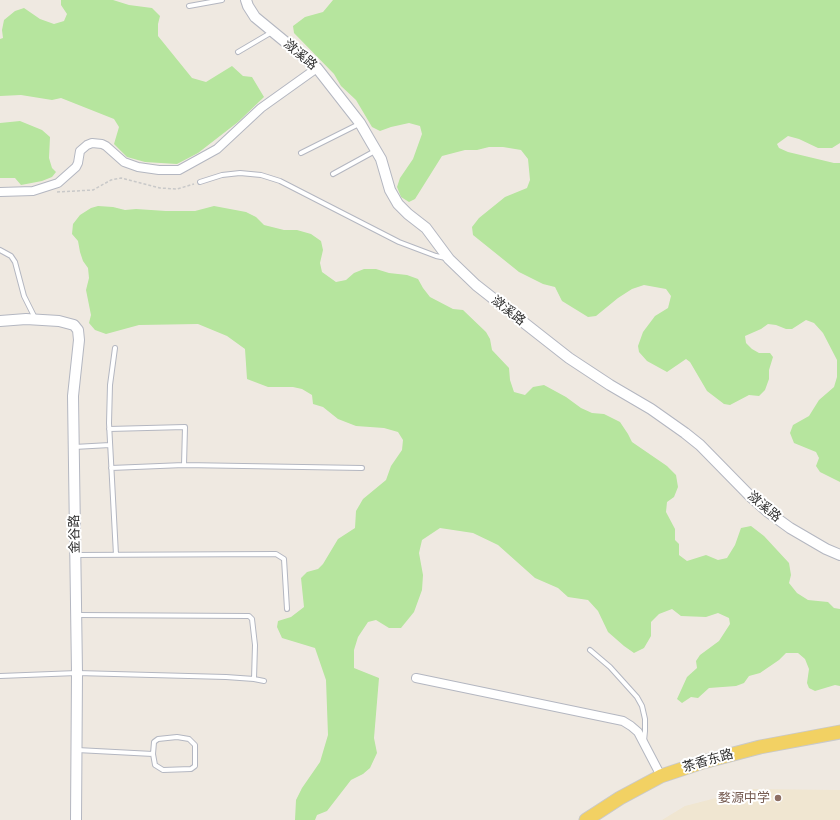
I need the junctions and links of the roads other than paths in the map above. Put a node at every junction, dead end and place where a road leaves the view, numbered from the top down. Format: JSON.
{"nodes":[{"id":1,"x":222,"y":0,"type":"edge"},
{"id":2,"x":246,"y":0,"type":"edge"},
{"id":3,"x":189,"y":6,"type":"dead end"},
{"id":4,"x":273,"y":32,"type":"junction"},
{"id":5,"x":238,"y":52,"type":"dead end"},
{"id":6,"x":317,"y":68,"type":"junction"},
{"id":7,"x":360,"y":124,"type":"junction"},
{"id":8,"x":375,"y":150,"type":"junction"},
{"id":9,"x":301,"y":153,"type":"dead end"},
{"id":10,"x":333,"y":174,"type":"dead end"},
{"id":11,"x":200,"y":182,"type":"road end"},
{"id":12,"x":0,"y":192,"type":"edge"},
{"id":13,"x":0,"y":250,"type":"edge"},
{"id":14,"x":449,"y":259,"type":"junction"},
{"id":15,"x":36,"y":320,"type":"junction"},
{"id":16,"x":0,"y":321,"type":"edge"},
{"id":17,"x":115,"y":348,"type":"dead end"},
{"id":18,"x":109,"y":429,"type":"junction"},
{"id":19,"x":110,"y":445,"type":"junction"},
{"id":20,"x":74,"y":448,"type":"junction"},
{"id":21,"x":184,"y":465,"type":"junction"},
{"id":22,"x":111,"y":468,"type":"junction"},
{"id":23,"x":362,"y":468,"type":"dead end"},
{"id":24,"x":76,"y":555,"type":"junction"},
{"id":25,"x":116,"y":555,"type":"junction"},
{"id":26,"x":840,"y":555,"type":"edge"},
{"id":27,"x":287,"y":609,"type":"dead end"},
{"id":28,"x":76,"y":614,"type":"junction"},
{"id":29,"x":590,"y":650,"type":"dead end"},
{"id":30,"x":77,"y":673,"type":"junction"},
{"id":31,"x":0,"y":676,"type":"edge"},
{"id":32,"x":254,"y":678,"type":"junction"},
{"id":33,"x":416,"y":678,"type":"dead end"},
{"id":34,"x":264,"y":681,"type":"dead end"},
{"id":35,"x":840,"y":732,"type":"edge"},
{"id":36,"x":644,"y":741,"type":"junction"},
{"id":37,"x":77,"y":750,"type":"junction"},
{"id":38,"x":153,"y":754,"type":"junction"},
{"id":39,"x":661,"y":776,"type":"junction"},
{"id":40,"x":76,"y":820,"type":"edge"},
{"id":41,"x":586,"y":820,"type":"edge"}],
"edges":[{"from":1,"to":3,"type":"lane"},
{"from":2,"to":4,"type":"street","name":"潋溪路"},
{"from":4,"to":5,"type":"lane"},
{"from":4,"to":6,"type":"street","name":"潋溪路"},
{"from":6,"to":7,"type":"street","name":"潋溪路"},
{"from":6,"to":12,"type":"street"},
{"from":7,"to":8,"type":"street","name":"潋溪路"},
{"from":7,"to":9,"type":"lane"},
{"from":8,"to":10,"type":"lane"},
{"from":8,"to":14,"type":"street","name":"潋溪路"},
{"from":11,"to":14,"type":"lane"},
{"from":13,"to":15,"type":"lane"},
{"from":14,"to":26,"type":"street","name":"潋溪路"},
{"from":15,"to":16,"type":"street","name":"金谷路"},
{"from":15,"to":20,"type":"street","name":"金谷路"},
{"from":17,"to":18,"type":"lane"},
{"from":18,"to":19,"type":"lane"},
{"from":18,"to":21,"type":"lane"},
{"from":19,"to":20,"type":"lane"},
{"from":19,"to":22,"type":"lane"},
{"from":20,"to":24,"type":"street","name":"金谷路"},
{"from":21,"to":22,"type":"lane"},
{"from":21,"to":23,"type":"lane"},
{"from":22,"to":25,"type":"lane"},
{"from":24,"to":25,"type":"lane"},
{"from":24,"to":28,"type":"street","name":"金谷路"},
{"from":25,"to":27,"type":"lane"},
{"from":28,"to":30,"type":"street","name":"金谷路"},
{"from":28,"to":32,"type":"lane"},
{"from":29,"to":36,"type":"lane"},
{"from":30,"to":31,"type":"lane"},
{"from":30,"to":32,"type":"lane"},
{"from":30,"to":37,"type":"street","name":"金谷路"},
{"from":32,"to":34,"type":"lane"},
{"from":33,"to":36,"type":"street"},
{"from":35,"to":39,"type":"main road","name":"茶香东路"},
{"from":36,"to":39,"type":"street"},
{"from":37,"to":38,"type":"lane"},
{"from":37,"to":40,"type":"street","name":"金谷路"},
{"from":38,"to":38,"type":"lane"},
{"from":39,"to":41,"type":"main road","name":"茶香东路"}]}
